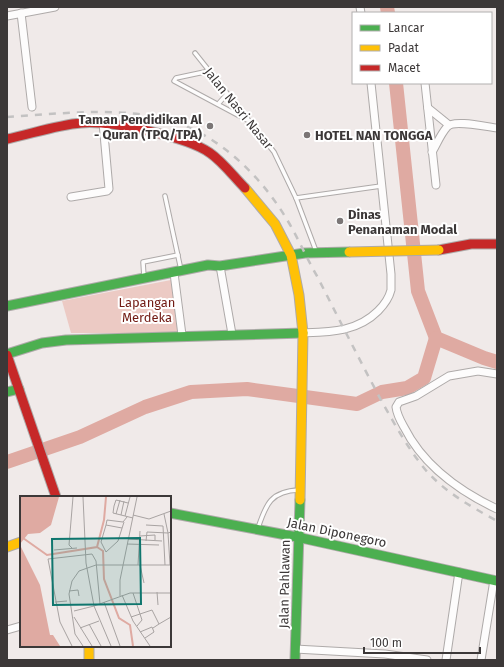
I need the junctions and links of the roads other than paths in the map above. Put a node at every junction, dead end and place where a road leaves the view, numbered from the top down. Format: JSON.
{"nodes":[{"id":1,"x":55,"y":7,"type":"edge"},
{"id":2,"x":21,"y":13,"type":"junction"},
{"id":3,"x":7,"y":16,"type":"edge"},
{"id":4,"x":195,"y":53,"type":"dead end"},
{"id":5,"x":209,"y":71,"type":"junction"},
{"id":6,"x":371,"y":84,"type":"edge"},
{"id":7,"x":426,"y":84,"type":"edge"},
{"id":8,"x":227,"y":94,"type":"junction"},
{"id":9,"x":219,"y":104,"type":"junction"},
{"id":10,"x":32,"y":107,"type":"dead end"},
{"id":11,"x":428,"y":108,"type":"junction"},
{"id":12,"x":250,"y":121,"type":"junction"},
{"id":13,"x":103,"y":123,"type":"junction"},
{"id":14,"x":449,"y":125,"type":"junction"},
{"id":15,"x":497,"y":128,"type":"edge"},
{"id":16,"x":7,"y":139,"type":"edge"},
{"id":17,"x":432,"y":152,"type":"junction"},
{"id":18,"x":436,"y":185,"type":"dead end"},
{"id":19,"x":381,"y":186,"type":"junction"},
{"id":20,"x":165,"y":196,"type":"dead end"},
{"id":21,"x":70,"y":197,"type":"dead end"},
{"id":22,"x":296,"y":198,"type":"junction"},
{"id":23,"x":497,"y":244,"type":"edge"},
{"id":24,"x":317,"y":252,"type":"junction"},
{"id":25,"x":178,"y":255,"type":"junction"},
{"id":26,"x":291,"y":255,"type":"junction"},
{"id":27,"x":220,"y":266,"type":"junction"},
{"id":28,"x":177,"y":272,"type":"junction"},
{"id":29,"x":144,"y":278,"type":"junction"},
{"id":30,"x":7,"y":306,"type":"edge"},
{"id":31,"x":302,"y":333,"type":"junction"},
{"id":32,"x":232,"y":334,"type":"junction"},
{"id":33,"x":182,"y":335,"type":"junction"},
{"id":34,"x":7,"y":354,"type":"edge"},
{"id":35,"x":497,"y":374,"type":"edge"},
{"id":36,"x":19,"y":389,"type":"junction"},
{"id":37,"x":7,"y":392,"type":"edge"},
{"id":38,"x":300,"y":490,"type":"junction"},
{"id":39,"x":56,"y":496,"type":"edge"},
{"id":40,"x":497,"y":509,"type":"edge"},
{"id":41,"x":171,"y":513,"type":"edge"},
{"id":42,"x":257,"y":529,"type":"junction"},
{"id":43,"x":297,"y":536,"type":"junction"},
{"id":44,"x":20,"y":542,"type":"edge"},
{"id":45,"x":7,"y":547,"type":"edge"},
{"id":46,"x":459,"y":572,"type":"junction"},
{"id":47,"x":496,"y":580,"type":"edge"},
{"id":48,"x":20,"y":626,"type":"edge"},
{"id":49,"x":7,"y":630,"type":"edge"},
{"id":50,"x":89,"y":647,"type":"edge"},
{"id":51,"x":295,"y":649,"type":"junction"},
{"id":52,"x":89,"y":660,"type":"edge"},
{"id":53,"x":295,"y":660,"type":"edge"},
{"id":54,"x":427,"y":660,"type":"edge"},
{"id":55,"x":446,"y":660,"type":"edge"},
{"id":56,"x":481,"y":660,"type":"edge"}],
"edges":[{"from":1,"to":2,"type":"street"},
{"from":2,"to":3,"type":"street"},
{"from":2,"to":10,"type":"street"},
{"from":4,"to":5,"type":"lane","name":"Jalan Nasri Nasar"},
{"from":5,"to":8,"type":"lane","name":"Jalan Nasri Nasar"},
{"from":5,"to":9,"type":"lane"},
{"from":6,"to":19,"type":"street"},
{"from":7,"to":11,"type":"street"},
{"from":8,"to":9,"type":"lane"},
{"from":8,"to":12,"type":"lane","name":"Jalan Nasri Nasar"},
{"from":9,"to":12,"type":"lane"},
{"from":11,"to":14,"type":"street"},
{"from":11,"to":17,"type":"street"},
{"from":12,"to":22,"type":"lane","name":"Jalan Nasri Nasar"},
{"from":13,"to":16,"type":"street","name":"Jalan Pahlawan"},
{"from":13,"to":21,"type":"street"},
{"from":13,"to":26,"type":"street","name":"Jalan Pahlawan"},
{"from":14,"to":15,"type":"street"},
{"from":14,"to":17,"type":"street"},
{"from":17,"to":18,"type":"street"},
{"from":19,"to":22,"type":"lane"},
{"from":19,"to":31,"type":"street"},
{"from":20,"to":25,"type":"lane"},
{"from":22,"to":24,"type":"lane","name":"Jalan Nasri Nasar"},
{"from":23,"to":24,"type":"street","bridge":true},
{"from":24,"to":26,"type":"street"},
{"from":25,"to":28,"type":"lane"},
{"from":25,"to":29,"type":"lane"},
{"from":26,"to":27,"type":"street"},
{"from":26,"to":31,"type":"street","name":"Jalan Pahlawan"},
{"from":27,"to":28,"type":"street"},
{"from":27,"to":32,"type":"street"},
{"from":28,"to":29,"type":"street"},
{"from":28,"to":33,"type":"street"},
{"from":29,"to":30,"type":"street"},
{"from":31,"to":32,"type":"street"},
{"from":31,"to":38,"type":"street","name":"Jalan Pahlawan"},
{"from":32,"to":33,"type":"street"},
{"from":33,"to":34,"type":"street"},
{"from":34,"to":36,"type":"street"},
{"from":35,"to":40,"type":"street"},
{"from":36,"to":37,"type":"street"},
{"from":36,"to":39,"type":"street"},
{"from":38,"to":42,"type":"lane"},
{"from":38,"to":43,"type":"street","name":"Jalan Pahlawan"},
{"from":41,"to":42,"type":"street","name":"Jalan Diponegoro"},
{"from":42,"to":43,"type":"street","name":"Jalan Diponegoro"},
{"from":43,"to":46,"type":"street","name":"Jalan Diponegoro"},
{"from":43,"to":51,"type":"street","name":"Jalan Pahlawan"},
{"from":44,"to":45,"type":"street"},
{"from":46,"to":47,"type":"street","name":"Jalan Diponegoro"},
{"from":46,"to":55,"type":"street"},
{"from":47,"to":56,"type":"street"},
{"from":48,"to":49,"type":"street"},
{"from":50,"to":52,"type":"street"},
{"from":51,"to":53,"type":"street","name":"Jalan Pahlawan"},
{"from":51,"to":54,"type":"street"}]}
